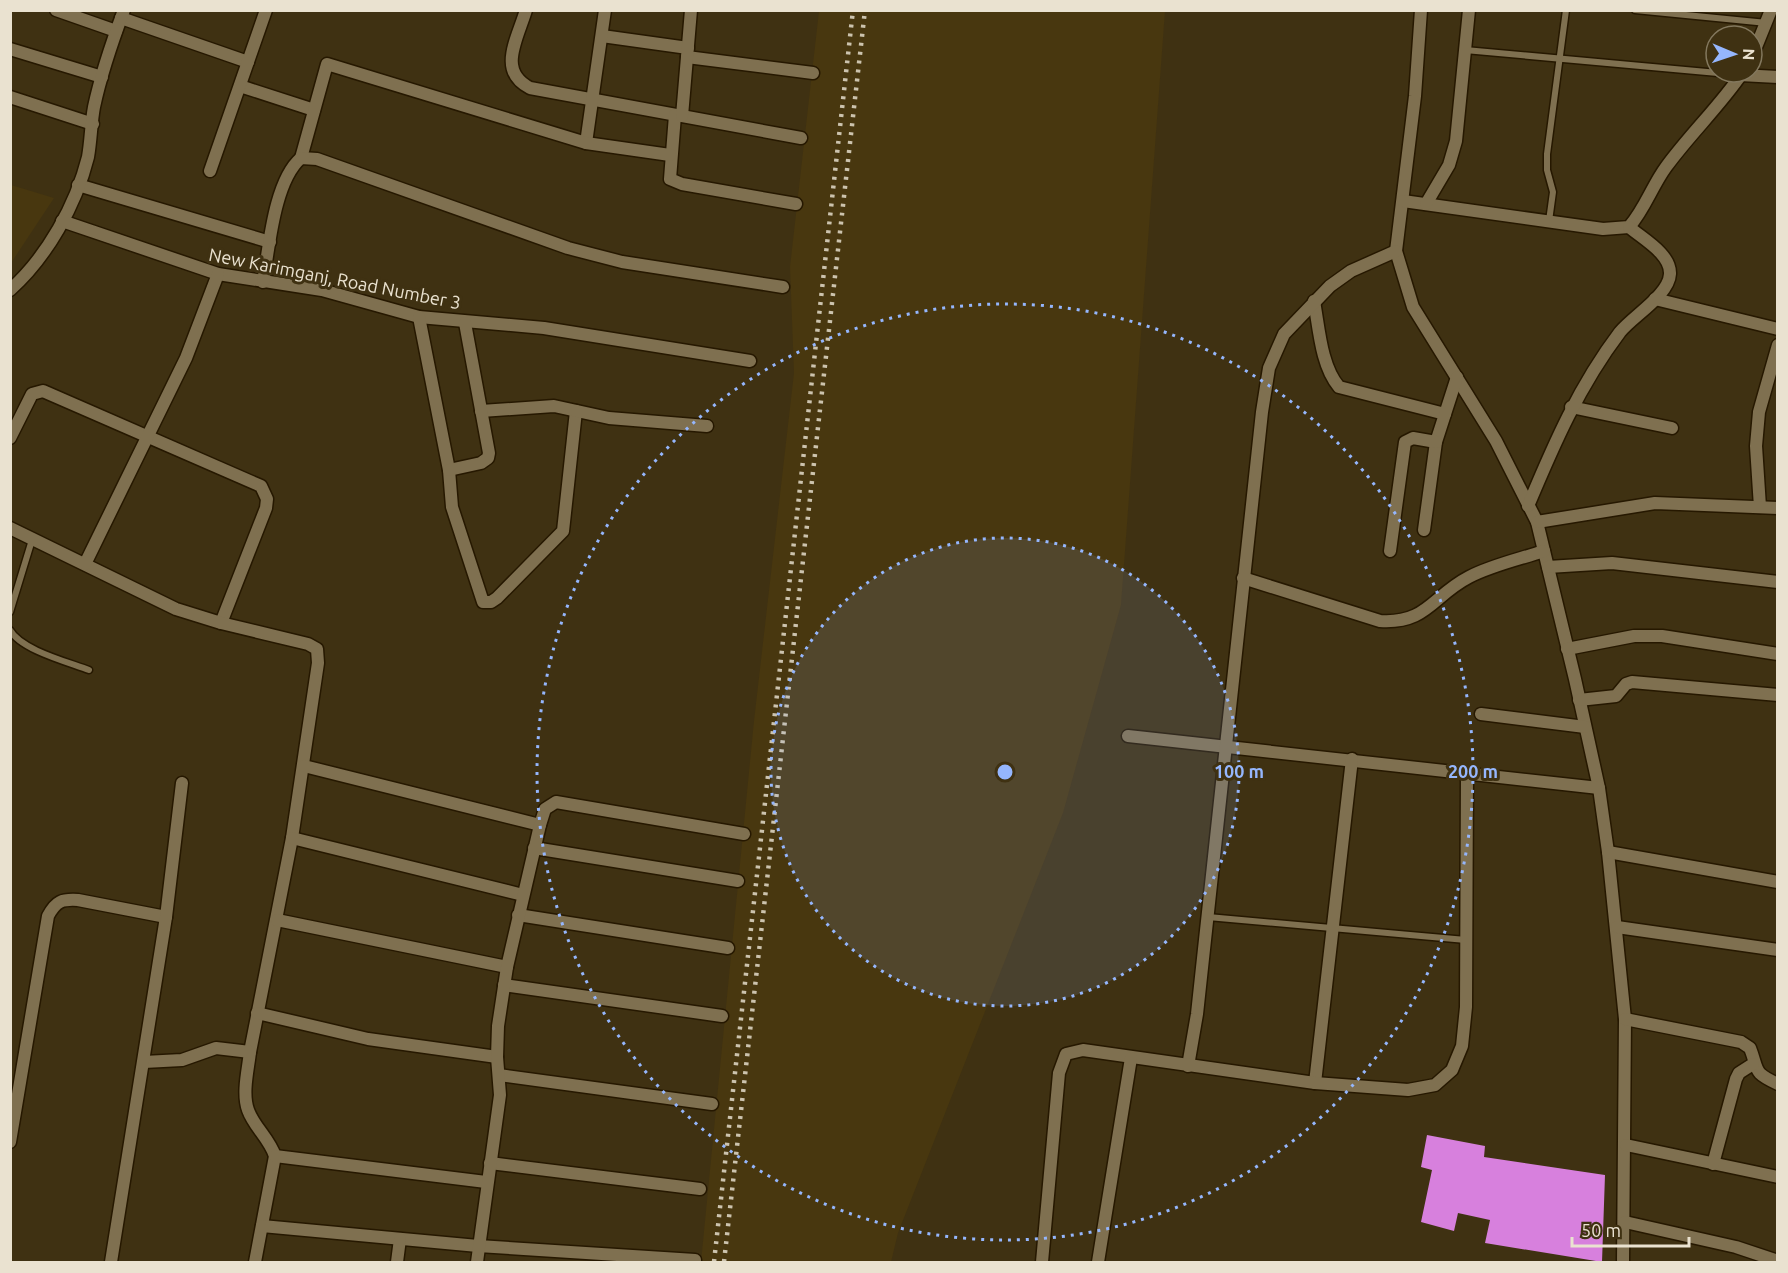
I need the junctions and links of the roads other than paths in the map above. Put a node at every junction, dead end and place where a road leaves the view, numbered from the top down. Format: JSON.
{"nodes":[{"id":1,"x":56,"y":10,"type":"edge"},
{"id":2,"x":266,"y":10,"type":"edge"},
{"id":3,"x":526,"y":10,"type":"edge"},
{"id":4,"x":605,"y":10,"type":"edge"},
{"id":5,"x":691,"y":10,"type":"edge"},
{"id":6,"x":1421,"y":10,"type":"edge"},
{"id":7,"x":1468,"y":10,"type":"edge"},
{"id":8,"x":1566,"y":10,"type":"edge"},
{"id":9,"x":1635,"y":10,"type":"edge"},
{"id":10,"x":123,"y":14,"type":"edge"},
{"id":11,"x":1769,"y":17,"type":"edge"},
{"id":12,"x":116,"y":31,"type":"junction"},
{"id":13,"x":602,"y":36,"type":"junction"},
{"id":14,"x":10,"y":49,"type":"edge"},
{"id":15,"x":1465,"y":50,"type":"junction"},
{"id":16,"x":687,"y":52,"type":"junction"},
{"id":17,"x":1560,"y":59,"type":"junction"},
{"id":18,"x":248,"y":62,"type":"junction"},
{"id":19,"x":1704,"y":71,"type":"edge"},
{"id":20,"x":813,"y":73,"type":"dead end"},
{"id":21,"x":102,"y":78,"type":"junction"},
{"id":22,"x":1735,"y":84,"type":"edge"},
{"id":23,"x":240,"y":86,"type":"junction"},
{"id":24,"x":10,"y":97,"type":"edge"},
{"id":25,"x":593,"y":100,"type":"junction"},
{"id":26,"x":314,"y":110,"type":"junction"},
{"id":27,"x":678,"y":116,"type":"junction"},
{"id":28,"x":93,"y":124,"type":"junction"},
{"id":29,"x":801,"y":138,"type":"dead end"},
{"id":30,"x":586,"y":143,"type":"junction"},
{"id":31,"x":670,"y":155,"type":"junction"},
{"id":32,"x":301,"y":158,"type":"junction"},
{"id":33,"x":210,"y":171,"type":"dead end"},
{"id":34,"x":78,"y":185,"type":"junction"},
{"id":35,"x":1403,"y":201,"type":"junction"},
{"id":36,"x":796,"y":204,"type":"dead end"},
{"id":37,"x":1426,"y":204,"type":"junction"},
{"id":38,"x":62,"y":221,"type":"junction"},
{"id":39,"x":1549,"y":222,"type":"junction"},
{"id":40,"x":1629,"y":227,"type":"junction"},
{"id":41,"x":270,"y":242,"type":"junction"},
{"id":42,"x":1396,"y":251,"type":"junction"},
{"id":43,"x":218,"y":274,"type":"junction"},
{"id":44,"x":263,"y":282,"type":"junction"},
{"id":45,"x":783,"y":287,"type":"dead end"},
{"id":46,"x":10,"y":290,"type":"edge"},
{"id":47,"x":1655,"y":299,"type":"junction"},
{"id":48,"x":1314,"y":301,"type":"junction"},
{"id":49,"x":418,"y":317,"type":"junction"},
{"id":50,"x":465,"y":323,"type":"junction"},
{"id":51,"x":1778,"y":329,"type":"edge"},
{"id":52,"x":1778,"y":345,"type":"edge"},
{"id":53,"x":750,"y":361,"type":"dead end"},
{"id":54,"x":1456,"y":377,"type":"junction"},
{"id":55,"x":1571,"y":407,"type":"junction"},
{"id":56,"x":481,"y":411,"type":"junction"},
{"id":57,"x":576,"y":411,"type":"junction"},
{"id":58,"x":1445,"y":414,"type":"junction"},
{"id":59,"x":706,"y":426,"type":"dead end"},
{"id":60,"x":1672,"y":428,"type":"dead end"},
{"id":61,"x":10,"y":438,"type":"edge"},
{"id":62,"x":148,"y":438,"type":"junction"},
{"id":63,"x":1436,"y":442,"type":"junction"},
{"id":64,"x":449,"y":470,"type":"junction"},
{"id":65,"x":1527,"y":506,"type":"junction"},
{"id":66,"x":1760,"y":507,"type":"junction"},
{"id":67,"x":1778,"y":508,"type":"edge"},
{"id":68,"x":1537,"y":522,"type":"junction"},
{"id":69,"x":10,"y":528,"type":"edge"},
{"id":70,"x":1424,"y":530,"type":"dead end"},
{"id":71,"x":32,"y":540,"type":"junction"},
{"id":72,"x":1390,"y":551,"type":"dead end"},
{"id":73,"x":1544,"y":551,"type":"junction"},
{"id":74,"x":85,"y":564,"type":"junction"},
{"id":75,"x":1548,"y":567,"type":"junction"},
{"id":76,"x":1243,"y":578,"type":"junction"},
{"id":77,"x":1778,"y":582,"type":"edge"},
{"id":78,"x":10,"y":612,"type":"edge"},
{"id":79,"x":221,"y":623,"type":"junction"},
{"id":80,"x":10,"y":630,"type":"edge"},
{"id":81,"x":1567,"y":649,"type":"junction"},
{"id":82,"x":1778,"y":654,"type":"edge"},
{"id":83,"x":89,"y":670,"type":"dead end"},
{"id":84,"x":1778,"y":695,"type":"edge"},
{"id":85,"x":1579,"y":700,"type":"junction"},
{"id":86,"x":1481,"y":714,"type":"dead end"},
{"id":87,"x":1585,"y":727,"type":"junction"},
{"id":88,"x":1128,"y":736,"type":"dead end"},
{"id":89,"x":1224,"y":747,"type":"junction"},
{"id":90,"x":1352,"y":759,"type":"junction"},
{"id":91,"x":304,"y":766,"type":"junction"},
{"id":92,"x":1467,"y":773,"type":"junction"},
{"id":93,"x":182,"y":783,"type":"dead end"},
{"id":94,"x":1599,"y":788,"type":"junction"},
{"id":95,"x":540,"y":825,"type":"junction"},
{"id":96,"x":744,"y":834,"type":"dead end"},
{"id":97,"x":292,"y":838,"type":"junction"},
{"id":98,"x":534,"y":848,"type":"junction"},
{"id":99,"x":1608,"y":852,"type":"junction"},
{"id":100,"x":738,"y":880,"type":"dead end"},
{"id":101,"x":1778,"y":882,"type":"edge"},
{"id":102,"x":523,"y":895,"type":"junction"},
{"id":103,"x":518,"y":915,"type":"junction"},
{"id":104,"x":166,"y":917,"type":"junction"},
{"id":105,"x":1208,"y":917,"type":"junction"},
{"id":106,"x":277,"y":920,"type":"junction"},
{"id":107,"x":1617,"y":927,"type":"junction"},
{"id":108,"x":1333,"y":928,"type":"junction"},
{"id":109,"x":1466,"y":940,"type":"junction"},
{"id":110,"x":728,"y":948,"type":"dead end"},
{"id":111,"x":1778,"y":950,"type":"edge"},
{"id":112,"x":507,"y":967,"type":"junction"},
{"id":113,"x":504,"y":985,"type":"junction"},
{"id":114,"x":257,"y":1013,"type":"junction"},
{"id":115,"x":722,"y":1016,"type":"dead end"},
{"id":116,"x":1625,"y":1019,"type":"junction"},
{"id":117,"x":250,"y":1052,"type":"junction"},
{"id":118,"x":497,"y":1057,"type":"junction"},
{"id":119,"x":1131,"y":1058,"type":"junction"},
{"id":120,"x":144,"y":1062,"type":"junction"},
{"id":121,"x":1753,"y":1064,"type":"junction"},
{"id":122,"x":1188,"y":1066,"type":"junction"},
{"id":123,"x":500,"y":1075,"type":"junction"},
{"id":124,"x":1315,"y":1083,"type":"junction"},
{"id":125,"x":1778,"y":1084,"type":"edge"},
{"id":126,"x":712,"y":1104,"type":"dead end"},
{"id":127,"x":10,"y":1142,"type":"edge"},
{"id":128,"x":1626,"y":1145,"type":"junction"},
{"id":129,"x":275,"y":1156,"type":"junction"},
{"id":130,"x":490,"y":1163,"type":"junction"},
{"id":131,"x":1713,"y":1164,"type":"junction"},
{"id":132,"x":1778,"y":1177,"type":"edge"},
{"id":133,"x":486,"y":1182,"type":"junction"},
{"id":134,"x":700,"y":1189,"type":"dead end"},
{"id":135,"x":1625,"y":1222,"type":"junction"},
{"id":136,"x":262,"y":1226,"type":"junction"},
{"id":137,"x":400,"y":1239,"type":"junction"},
{"id":138,"x":478,"y":1246,"type":"junction"},
{"id":139,"x":695,"y":1260,"type":"dead end"},
{"id":140,"x":1778,"y":1261,"type":"edge"},
{"id":141,"x":111,"y":1263,"type":"edge"},
{"id":142,"x":255,"y":1263,"type":"edge"},
{"id":143,"x":397,"y":1263,"type":"edge"},
{"id":144,"x":477,"y":1263,"type":"edge"},
{"id":145,"x":1042,"y":1263,"type":"edge"},
{"id":146,"x":1098,"y":1263,"type":"edge"},
{"id":147,"x":1623,"y":1263,"type":"edge"}],
"edges":[{"from":1,"to":12,"type":"street"},
{"from":2,"to":18,"type":"street"},
{"from":3,"to":25,"type":"street"},
{"from":4,"to":13,"type":"street"},
{"from":5,"to":16,"type":"street"},
{"from":6,"to":35,"type":"street"},
{"from":7,"to":15,"type":"street"},
{"from":8,"to":17,"type":"lane"},
{"from":9,"to":11,"type":"lane"},
{"from":10,"to":12,"type":"street"},
{"from":10,"to":18,"type":"street"},
{"from":12,"to":21,"type":"street"},
{"from":13,"to":16,"type":"street"},
{"from":13,"to":25,"type":"street"},
{"from":14,"to":21,"type":"street"},
{"from":15,"to":17,"type":"lane"},
{"from":15,"to":37,"type":"street"},
{"from":16,"to":20,"type":"street"},
{"from":16,"to":27,"type":"street"},
{"from":17,"to":19,"type":"lane"},
{"from":17,"to":39,"type":"lane"},
{"from":18,"to":23,"type":"street"},
{"from":21,"to":28,"type":"street"},
{"from":22,"to":40,"type":"street"},
{"from":23,"to":26,"type":"street"},
{"from":23,"to":33,"type":"street"},
{"from":24,"to":28,"type":"street"},
{"from":25,"to":27,"type":"street"},
{"from":25,"to":30,"type":"street"},
{"from":26,"to":30,"type":"street"},
{"from":26,"to":32,"type":"street"},
{"from":27,"to":29,"type":"street"},
{"from":27,"to":31,"type":"street"},
{"from":28,"to":34,"type":"street"},
{"from":30,"to":31,"type":"street"},
{"from":31,"to":36,"type":"street"},
{"from":32,"to":41,"type":"street"},
{"from":32,"to":45,"type":"street"},
{"from":34,"to":38,"type":"street"},
{"from":34,"to":41,"type":"street"},
{"from":35,"to":37,"type":"street"},
{"from":35,"to":42,"type":"street"},
{"from":37,"to":39,"type":"street"},
{"from":38,"to":43,"type":"street","name":"New Karimganj, Road Number 3"},
{"from":38,"to":46,"type":"street"},
{"from":39,"to":40,"type":"street"},
{"from":40,"to":47,"type":"street"},
{"from":41,"to":44,"type":"street"},
{"from":42,"to":48,"type":"street"},
{"from":42,"to":54,"type":"street"},
{"from":43,"to":44,"type":"street","name":"New Karimganj, Road Number 3"},
{"from":43,"to":62,"type":"street"},
{"from":44,"to":49,"type":"street","name":"New Karimganj, Road Number 3"},
{"from":47,"to":51,"type":"street"},
{"from":47,"to":55,"type":"street"},
{"from":48,"to":58,"type":"street"},
{"from":48,"to":76,"type":"street"},
{"from":49,"to":50,"type":"street","name":"New Karimganj, Road Number 3"},
{"from":49,"to":64,"type":"street"},
{"from":50,"to":53,"type":"street","name":"New Karimganj, Road Number 3"},
{"from":50,"to":56,"type":"street"},
{"from":52,"to":66,"type":"street"},
{"from":54,"to":58,"type":"street"},
{"from":54,"to":65,"type":"street"},
{"from":55,"to":60,"type":"street"},
{"from":55,"to":65,"type":"street"},
{"from":56,"to":57,"type":"street"},
{"from":56,"to":64,"type":"street"},
{"from":57,"to":59,"type":"street"},
{"from":57,"to":64,"type":"street"},
{"from":58,"to":63,"type":"street"},
{"from":61,"to":62,"type":"street"},
{"from":62,"to":74,"type":"street"},
{"from":62,"to":79,"type":"street"},
{"from":63,"to":70,"type":"street"},
{"from":63,"to":72,"type":"street"},
{"from":65,"to":68,"type":"street"},
{"from":66,"to":67,"type":"street"},
{"from":66,"to":68,"type":"street"},
{"from":68,"to":73,"type":"street"},
{"from":69,"to":71,"type":"street"},
{"from":71,"to":74,"type":"street"},
{"from":71,"to":78,"type":"lane"},
{"from":73,"to":75,"type":"street"},
{"from":73,"to":76,"type":"street"},
{"from":74,"to":79,"type":"street"},
{"from":75,"to":77,"type":"street"},
{"from":75,"to":81,"type":"street"},
{"from":76,"to":89,"type":"street"},
{"from":79,"to":91,"type":"street"},
{"from":80,"to":83,"type":"lane"},
{"from":81,"to":82,"type":"street"},
{"from":81,"to":85,"type":"street"},
{"from":84,"to":85,"type":"street"},
{"from":85,"to":87,"type":"street"},
{"from":86,"to":87,"type":"street"},
{"from":87,"to":94,"type":"street"},
{"from":88,"to":89,"type":"street"},
{"from":89,"to":90,"type":"street"},
{"from":89,"to":105,"type":"street"},
{"from":90,"to":92,"type":"street"},
{"from":90,"to":108,"type":"street"},
{"from":91,"to":95,"type":"street"},
{"from":91,"to":97,"type":"street"},
{"from":92,"to":94,"type":"street"},
{"from":92,"to":109,"type":"street"},
{"from":93,"to":104,"type":"street"},
{"from":94,"to":99,"type":"street"},
{"from":95,"to":96,"type":"street"},
{"from":95,"to":98,"type":"street"},
{"from":97,"to":102,"type":"street"},
{"from":97,"to":106,"type":"street"},
{"from":98,"to":100,"type":"street"},
{"from":98,"to":102,"type":"street"},
{"from":99,"to":101,"type":"street"},
{"from":99,"to":107,"type":"street"},
{"from":102,"to":103,"type":"street"},
{"from":103,"to":110,"type":"street"},
{"from":103,"to":112,"type":"street"},
{"from":104,"to":120,"type":"street"},
{"from":104,"to":127,"type":"street"},
{"from":105,"to":108,"type":"lane"},
{"from":105,"to":122,"type":"street"},
{"from":106,"to":112,"type":"street"},
{"from":106,"to":114,"type":"street"},
{"from":107,"to":111,"type":"street"},
{"from":107,"to":116,"type":"street"},
{"from":108,"to":109,"type":"lane"},
{"from":108,"to":124,"type":"street"},
{"from":109,"to":124,"type":"street"},
{"from":112,"to":113,"type":"street"},
{"from":113,"to":115,"type":"street"},
{"from":113,"to":118,"type":"street"},
{"from":114,"to":117,"type":"street"},
{"from":114,"to":118,"type":"street"},
{"from":116,"to":121,"type":"street"},
{"from":116,"to":128,"type":"street"},
{"from":117,"to":120,"type":"street"},
{"from":117,"to":129,"type":"street"},
{"from":118,"to":123,"type":"street"},
{"from":119,"to":122,"type":"street"},
{"from":119,"to":145,"type":"street"},
{"from":119,"to":146,"type":"street"},
{"from":120,"to":141,"type":"street"},
{"from":121,"to":125,"type":"street"},
{"from":121,"to":131,"type":"street"},
{"from":122,"to":124,"type":"street"},
{"from":123,"to":126,"type":"street"},
{"from":123,"to":130,"type":"street"},
{"from":128,"to":131,"type":"street"},
{"from":128,"to":135,"type":"street"},
{"from":129,"to":133,"type":"street"},
{"from":129,"to":136,"type":"street"},
{"from":130,"to":133,"type":"street"},
{"from":130,"to":134,"type":"street"},
{"from":131,"to":132,"type":"street"},
{"from":133,"to":138,"type":"street"},
{"from":135,"to":140,"type":"street"},
{"from":135,"to":147,"type":"street"},
{"from":136,"to":137,"type":"street"},
{"from":136,"to":142,"type":"street"},
{"from":137,"to":138,"type":"street"},
{"from":137,"to":143,"type":"street"},
{"from":138,"to":139,"type":"street"},
{"from":138,"to":144,"type":"street"}]}
